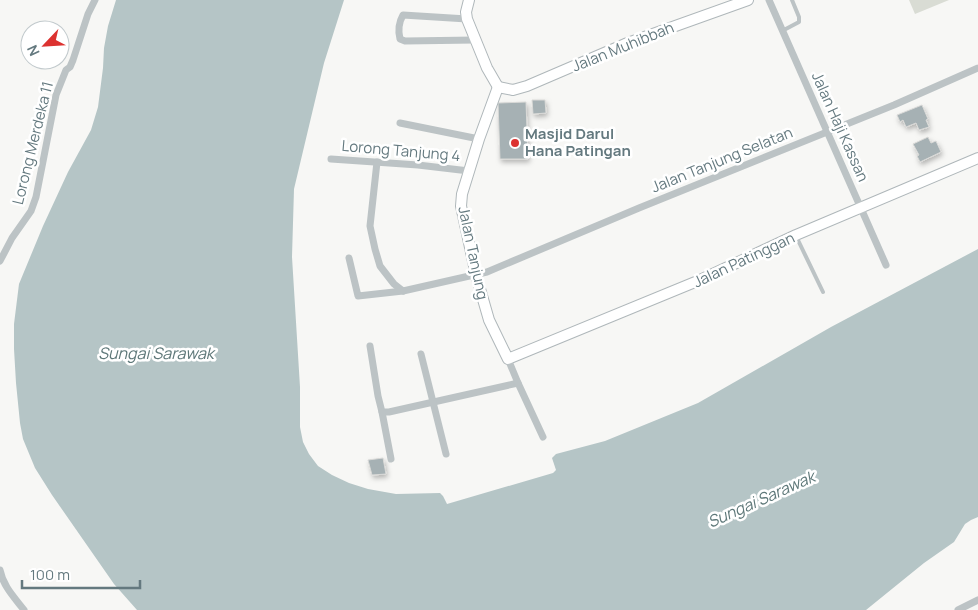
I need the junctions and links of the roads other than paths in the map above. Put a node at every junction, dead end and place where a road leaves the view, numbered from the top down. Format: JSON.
{"nodes":[{"id":1,"x":95,"y":0,"type":"edge"},
{"id":2,"x":469,"y":0,"type":"edge"},
{"id":3,"x":748,"y":0,"type":"edge"},
{"id":4,"x":768,"y":0,"type":"edge"},
{"id":5,"x":792,"y":0,"type":"edge"},
{"id":6,"x":467,"y":19,"type":"junction"},
{"id":7,"x":782,"y":31,"type":"junction"},
{"id":8,"x":476,"y":40,"type":"junction"},
{"id":9,"x":978,"y":68,"type":"edge"},
{"id":10,"x":498,"y":87,"type":"junction"},
{"id":11,"x":400,"y":123,"type":"dead end"},
{"id":12,"x":826,"y":132,"type":"junction"},
{"id":13,"x":480,"y":139,"type":"junction"},
{"id":14,"x":978,"y":158,"type":"edge"},
{"id":15,"x":331,"y":159,"type":"dead end"},
{"id":16,"x":377,"y":162,"type":"junction"},
{"id":17,"x":469,"y":171,"type":"junction"},
{"id":18,"x":860,"y":208,"type":"junction"},
{"id":19,"x":796,"y":235,"type":"junction"},
{"id":20,"x":349,"y":258,"type":"dead end"},
{"id":21,"x":0,"y":261,"type":"edge"},
{"id":22,"x":886,"y":265,"type":"dead end"},
{"id":23,"x":476,"y":275,"type":"junction"},
{"id":24,"x":403,"y":291,"type":"junction"},
{"id":25,"x":823,"y":292,"type":"dead end"},
{"id":26,"x":370,"y":346,"type":"dead end"},
{"id":27,"x":421,"y":354,"type":"dead end"},
{"id":28,"x":508,"y":359,"type":"junction"},
{"id":29,"x":518,"y":383,"type":"junction"},
{"id":30,"x":432,"y":402,"type":"junction"},
{"id":31,"x":382,"y":412,"type":"junction"},
{"id":32,"x":543,"y":437,"type":"dead end"},
{"id":33,"x":446,"y":454,"type":"dead end"},
{"id":34,"x":391,"y":459,"type":"dead end"},
{"id":35,"x":0,"y":570,"type":"edge"},
{"id":36,"x":978,"y":600,"type":"edge"},
{"id":37,"x":24,"y":610,"type":"edge"},
{"id":38,"x":958,"y":610,"type":"edge"}],
"edges":[{"from":1,"to":21,"type":"street","name":"Lorong Merdeka 11"},
{"from":2,"to":6,"type":"main road"},
{"from":3,"to":10,"type":"main road","name":"Jalan Muhibbah"},
{"from":4,"to":7,"type":"street","name":"Jalan Haji Kassan"},
{"from":5,"to":7,"type":"lane"},
{"from":6,"to":8,"type":"main road"},
{"from":6,"to":8,"type":"street"},
{"from":7,"to":12,"type":"street","name":"Jalan Haji Kassan"},
{"from":8,"to":10,"type":"main road"},
{"from":9,"to":12,"type":"street","name":"Jalan Tanjung Selatan"},
{"from":10,"to":13,"type":"main road","name":"Jalan Tanjung"},
{"from":11,"to":13,"type":"street"},
{"from":12,"to":18,"type":"street","name":"Jalan Haji Kassan"},
{"from":12,"to":23,"type":"street","name":"Jalan Tanjung Selatan"},
{"from":13,"to":17,"type":"main road","name":"Jalan Tanjung"},
{"from":14,"to":18,"type":"main road","name":"Jalan Patinggan"},
{"from":15,"to":16,"type":"street","name":"Lorong Tanjung 4"},
{"from":16,"to":17,"type":"street","name":"Lorong Tanjung 4"},
{"from":16,"to":24,"type":"street"},
{"from":17,"to":23,"type":"main road","name":"Jalan Tanjung"},
{"from":18,"to":19,"type":"main road","name":"Jalan Patinggan"},
{"from":18,"to":22,"type":"street","name":"Jalan Haji Kassan"},
{"from":19,"to":25,"type":"lane"},
{"from":19,"to":28,"type":"main road","name":"Jalan Patinggan"},
{"from":20,"to":24,"type":"street","name":"Jalan Tanjung Selatan"},
{"from":23,"to":24,"type":"street","name":"Jalan Tanjung Selatan"},
{"from":23,"to":28,"type":"main road","name":"Jalan Tanjung"},
{"from":26,"to":31,"type":"street"},
{"from":27,"to":30,"type":"street"},
{"from":28,"to":29,"type":"street"},
{"from":29,"to":30,"type":"street"},
{"from":29,"to":32,"type":"street"},
{"from":30,"to":31,"type":"street"},
{"from":30,"to":33,"type":"street"},
{"from":31,"to":34,"type":"street"},
{"from":35,"to":37,"type":"street"},
{"from":36,"to":38,"type":"street"}]}
